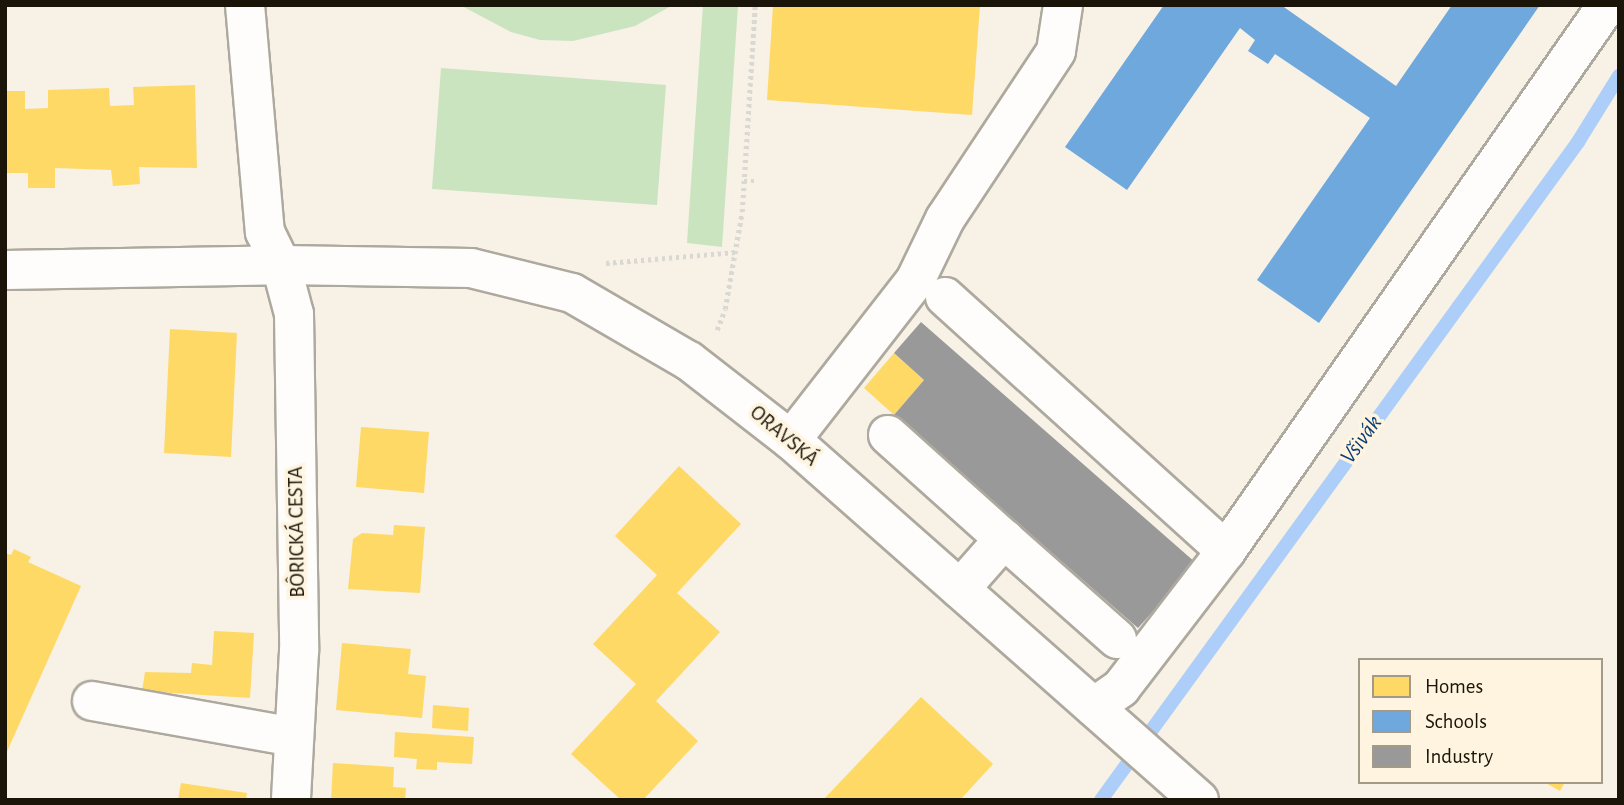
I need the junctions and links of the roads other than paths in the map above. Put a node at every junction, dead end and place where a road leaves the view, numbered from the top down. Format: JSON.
{"nodes":[{"id":1,"x":245,"y":5,"type":"edge"},
{"id":2,"x":1063,"y":5,"type":"edge"},
{"id":3,"x":1607,"y":5,"type":"edge"},
{"id":4,"x":281,"y":265,"type":"junction"},
{"id":5,"x":5,"y":270,"type":"edge"},
{"id":6,"x":945,"y":297,"type":"dead end"},
{"id":7,"x":888,"y":435,"type":"dead end"},
{"id":8,"x":791,"y":440,"type":"junction"},
{"id":9,"x":1004,"y":539,"type":"junction"},
{"id":10,"x":1226,"y":551,"type":"junction"},
{"id":11,"x":960,"y":589,"type":"junction"},
{"id":12,"x":1117,"y":639,"type":"dead end"},
{"id":13,"x":92,"y":701,"type":"dead end"},
{"id":14,"x":1094,"y":707,"type":"junction"},
{"id":15,"x":294,"y":737,"type":"junction"},
{"id":16,"x":1187,"y":790,"type":"edge"},
{"id":17,"x":290,"y":800,"type":"edge"}],
"edges":[{"from":1,"to":4,"type":"street","name":"BÔRICKÁ CESTA"},
{"from":2,"to":8,"type":"street"},
{"from":3,"to":10,"type":"street"},
{"from":4,"to":5,"type":"street"},
{"from":4,"to":8,"type":"street","name":"ORAVSKÁ"},
{"from":4,"to":15,"type":"street","name":"BÔRICKÁ CESTA"},
{"from":6,"to":10,"type":"street"},
{"from":7,"to":9,"type":"street"},
{"from":8,"to":11,"type":"street","name":"ORAVSKÁ"},
{"from":9,"to":11,"type":"street"},
{"from":9,"to":12,"type":"street"},
{"from":10,"to":14,"type":"street"},
{"from":11,"to":14,"type":"street","name":"ORAVSKÁ"},
{"from":13,"to":15,"type":"street"},
{"from":14,"to":16,"type":"street","name":"ORAVSKÁ"},
{"from":15,"to":17,"type":"street","name":"BÔRICKÁ CESTA"}]}
